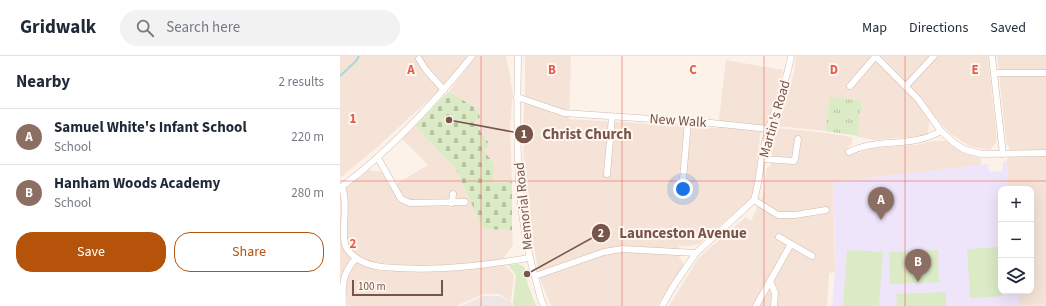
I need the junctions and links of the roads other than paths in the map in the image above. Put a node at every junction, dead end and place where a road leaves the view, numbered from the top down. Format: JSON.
{"nodes":[{"id":1,"x":472,"y":56,"type":"edge"},
{"id":2,"x":518,"y":56,"type":"edge"},
{"id":3,"x":791,"y":56,"type":"edge"},
{"id":4,"x":875,"y":56,"type":"edge"},
{"id":5,"x":934,"y":56,"type":"edge"},
{"id":6,"x":992,"y":56,"type":"edge"},
{"id":7,"x":419,"y":59,"type":"dead end"},
{"id":8,"x":994,"y":73,"type":"junction"},
{"id":9,"x":1046,"y":73,"type":"edge"},
{"id":10,"x":850,"y":86,"type":"dead end"},
{"id":11,"x":906,"y":86,"type":"junction"},
{"id":12,"x":444,"y":90,"type":"junction"},
{"id":13,"x":518,"y":97,"type":"junction"},
{"id":14,"x":612,"y":117,"type":"junction"},
{"id":15,"x":688,"y":121,"type":"junction"},
{"id":16,"x":769,"y":129,"type":"junction"},
{"id":17,"x":941,"y":132,"type":"junction"},
{"id":18,"x":798,"y":139,"type":"dead end"},
{"id":19,"x":849,"y":152,"type":"dead end"},
{"id":20,"x":1046,"y":153,"type":"edge"},
{"id":21,"x":1003,"y":154,"type":"junction"},
{"id":22,"x":378,"y":158,"type":"junction"},
{"id":23,"x":763,"y":159,"type":"junction"},
{"id":24,"x":608,"y":174,"type":"dead end"},
{"id":25,"x":682,"y":179,"type":"dead end"},
{"id":26,"x":341,"y":188,"type":"edge"},
{"id":27,"x":453,"y":194,"type":"dead end"},
{"id":28,"x":754,"y":200,"type":"junction"},
{"id":29,"x":452,"y":202,"type":"junction"},
{"id":30,"x":465,"y":202,"type":"dead end"},
{"id":31,"x":826,"y":210,"type":"dead end"},
{"id":32,"x":779,"y":237,"type":"dead end"},
{"id":33,"x":791,"y":244,"type":"junction"},
{"id":34,"x":696,"y":253,"type":"junction"},
{"id":35,"x":812,"y":256,"type":"dead end"},
{"id":36,"x":356,"y":258,"type":"junction"},
{"id":37,"x":529,"y":258,"type":"junction"},
{"id":38,"x":342,"y":274,"type":"edge"},
{"id":39,"x":535,"y":276,"type":"junction"},
{"id":40,"x":770,"y":281,"type":"junction"},
{"id":41,"x":343,"y":306,"type":"edge"},
{"id":42,"x":544,"y":306,"type":"edge"},
{"id":43,"x":662,"y":306,"type":"edge"},
{"id":44,"x":756,"y":306,"type":"edge"},
{"id":45,"x":774,"y":306,"type":"edge"}],
"edges":[{"from":1,"to":12,"type":"street"},
{"from":2,"to":13,"type":"street","name":"Memorial Road"},
{"from":3,"to":16,"type":"street","name":"Martin's Road"},
{"from":4,"to":10,"type":"street"},
{"from":4,"to":11,"type":"street"},
{"from":5,"to":11,"type":"street"},
{"from":6,"to":8,"type":"street"},
{"from":7,"to":12,"type":"street"},
{"from":8,"to":9,"type":"street"},
{"from":8,"to":21,"type":"street"},
{"from":11,"to":17,"type":"street"},
{"from":12,"to":22,"type":"street"},
{"from":13,"to":14,"type":"street","name":"New Walk"},
{"from":13,"to":37,"type":"street","name":"Memorial Road"},
{"from":14,"to":15,"type":"street","name":"New Walk"},
{"from":14,"to":24,"type":"street"},
{"from":15,"to":16,"type":"street","name":"New Walk"},
{"from":15,"to":25,"type":"street"},
{"from":16,"to":23,"type":"street","name":"Martin's Road"},
{"from":17,"to":19,"type":"street"},
{"from":17,"to":21,"type":"street"},
{"from":18,"to":23,"type":"street"},
{"from":20,"to":21,"type":"street"},
{"from":22,"to":26,"type":"street"},
{"from":22,"to":29,"type":"street"},
{"from":23,"to":28,"type":"street","name":"Martin's Road"},
{"from":26,"to":36,"type":"street"},
{"from":27,"to":29,"type":"street"},
{"from":28,"to":31,"type":"street"},
{"from":28,"to":34,"type":"street"},
{"from":29,"to":30,"type":"street"},
{"from":32,"to":33,"type":"street"},
{"from":33,"to":35,"type":"street"},
{"from":33,"to":40,"type":"street"},
{"from":34,"to":39,"type":"street"},
{"from":34,"to":43,"type":"street"},
{"from":36,"to":37,"type":"street"},
{"from":36,"to":38,"type":"street"},
{"from":37,"to":39,"type":"street","name":"Memorial Road"},
{"from":38,"to":41,"type":"street"},
{"from":39,"to":42,"type":"street","name":"Memorial Road"},
{"from":40,"to":44,"type":"street"},
{"from":40,"to":45,"type":"street"}]}
